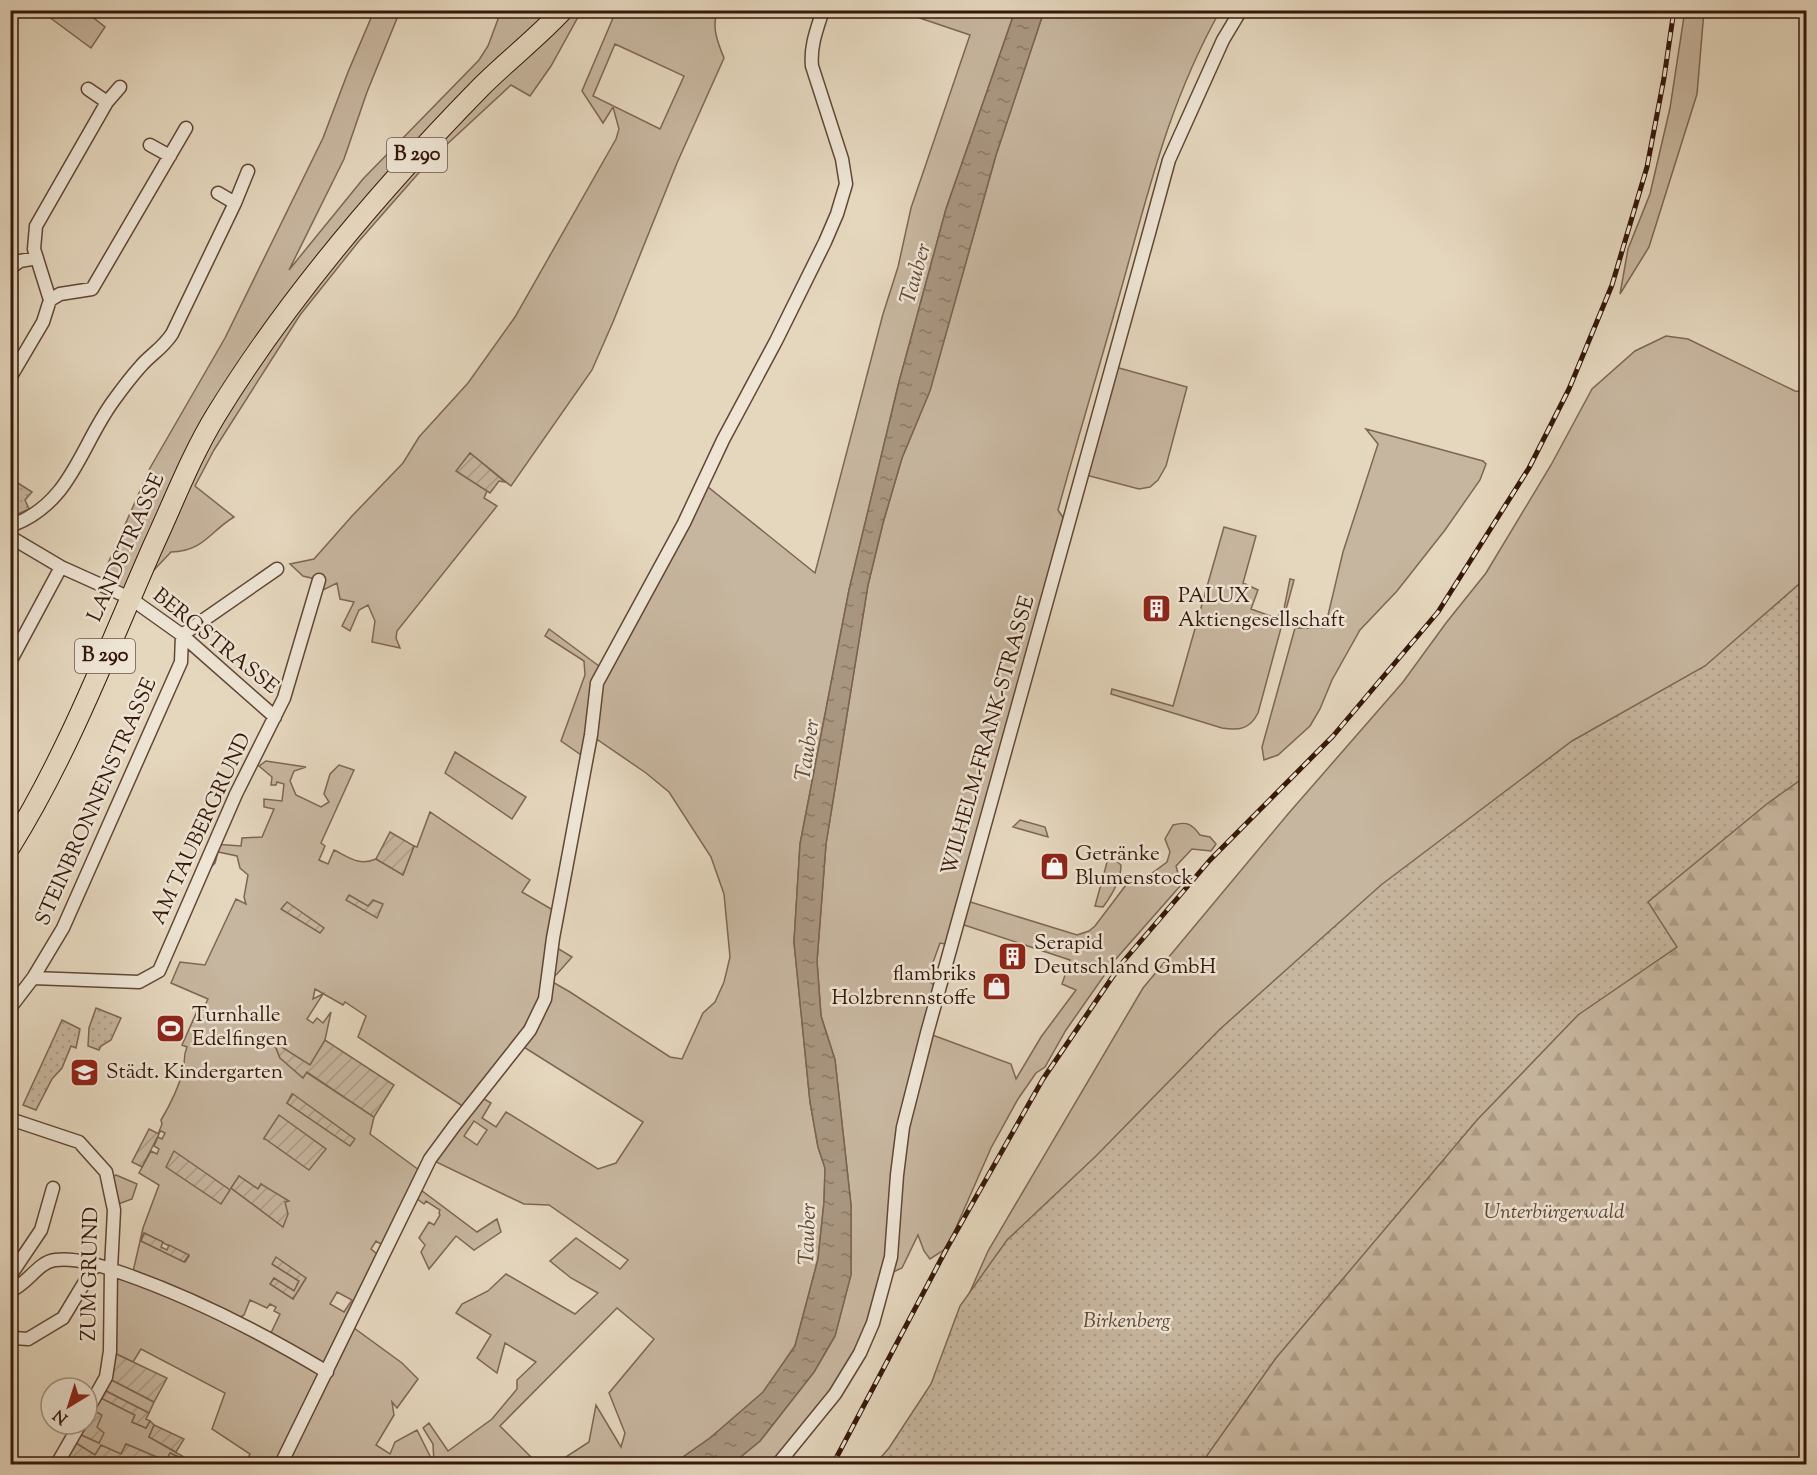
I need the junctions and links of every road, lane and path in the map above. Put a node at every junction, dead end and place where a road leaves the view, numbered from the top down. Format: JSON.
{"nodes":[{"id":1,"x":563,"y":10,"type":"edge"},
{"id":2,"x":823,"y":10,"type":"edge"},
{"id":3,"x":1241,"y":10,"type":"edge"},
{"id":4,"x":120,"y":87,"type":"dead end"},
{"id":5,"x":88,"y":89,"type":"dead end"},
{"id":6,"x":107,"y":102,"type":"junction"},
{"id":7,"x":186,"y":128,"type":"dead end"},
{"id":8,"x":150,"y":145,"type":"dead end"},
{"id":9,"x":170,"y":156,"type":"junction"},
{"id":10,"x":248,"y":171,"type":"dead end"},
{"id":11,"x":218,"y":192,"type":"dead end"},
{"id":12,"x":235,"y":203,"type":"junction"},
{"id":13,"x":37,"y":258,"type":"junction"},
{"id":14,"x":10,"y":268,"type":"edge"},
{"id":15,"x":50,"y":300,"type":"junction"},
{"id":16,"x":10,"y":378,"type":"edge"},
{"id":17,"x":12,"y":523,"type":"edge"},
{"id":18,"x":11,"y":540,"type":"edge"},
{"id":19,"x":61,"y":567,"type":"junction"},
{"id":20,"x":277,"y":570,"type":"dead end"},
{"id":21,"x":319,"y":580,"type":"dead end"},
{"id":22,"x":130,"y":598,"type":"junction"},
{"id":23,"x":182,"y":635,"type":"junction"},
{"id":24,"x":10,"y":662,"type":"edge"},
{"id":25,"x":275,"y":717,"type":"junction"},
{"id":26,"x":10,"y":847,"type":"edge"},
{"id":27,"x":33,"y":978,"type":"junction"},
{"id":28,"x":10,"y":1008,"type":"edge"},
{"id":29,"x":10,"y":1119,"type":"edge"},
{"id":30,"x":53,"y":1188,"type":"dead end"},
{"id":31,"x":95,"y":1265,"type":"junction"},
{"id":32,"x":111,"y":1269,"type":"junction"},
{"id":33,"x":10,"y":1276,"type":"edge"},
{"id":34,"x":10,"y":1291,"type":"edge"},
{"id":35,"x":12,"y":1336,"type":"edge"},
{"id":36,"x":327,"y":1372,"type":"junction"},
{"id":37,"x":99,"y":1389,"type":"edge"},
{"id":38,"x":73,"y":1436,"type":"edge"},
{"id":39,"x":57,"y":1464,"type":"edge"},
{"id":40,"x":281,"y":1464,"type":"edge"},
{"id":41,"x":778,"y":1464,"type":"edge"}],
"edges":[{"from":1,"to":22,"type":"main road","name":"LANDSTRASSE","number":"B 290"},
{"from":2,"to":36,"type":"street"},
{"from":3,"to":41,"type":"street","name":"WILHELM-FRANK-STRASSE"},
{"from":4,"to":6,"type":"street"},
{"from":5,"to":6,"type":"street"},
{"from":6,"to":13,"type":"street"},
{"from":7,"to":9,"type":"street"},
{"from":8,"to":9,"type":"street"},
{"from":9,"to":15,"type":"street"},
{"from":10,"to":12,"type":"street"},
{"from":11,"to":12,"type":"street"},
{"from":12,"to":17,"type":"street"},
{"from":13,"to":14,"type":"street"},
{"from":13,"to":15,"type":"street"},
{"from":15,"to":16,"type":"street"},
{"from":17,"to":18,"type":"street"},
{"from":18,"to":19,"type":"street","name":"BERGSTRASSE"},
{"from":19,"to":22,"type":"street","name":"BERGSTRASSE"},
{"from":19,"to":24,"type":"street"},
{"from":20,"to":23,"type":"street"},
{"from":21,"to":25,"type":"street","name":"AM TAUBERGRUND"},
{"from":22,"to":23,"type":"street","name":"BERGSTRASSE"},
{"from":22,"to":26,"type":"main road","name":"LANDSTRASSE","number":"B 290"},
{"from":23,"to":25,"type":"street","name":"BERGSTRASSE"},
{"from":23,"to":27,"type":"street","name":"STEINBRONNENSTRASSE"},
{"from":25,"to":27,"type":"street","name":"AM TAUBERGRUND"},
{"from":27,"to":28,"type":"street","name":"STEINBRONNENSTRASSE"},
{"from":29,"to":32,"type":"street","name":"ZUM GRUND"},
{"from":30,"to":33,"type":"street"},
{"from":31,"to":32,"type":"street"},
{"from":31,"to":34,"type":"street"},
{"from":31,"to":35,"type":"street"},
{"from":32,"to":36,"type":"street"},
{"from":32,"to":37,"type":"street","name":"ZUM GRUND"},
{"from":36,"to":40,"type":"street"},
{"from":38,"to":39,"type":"street"}]}
